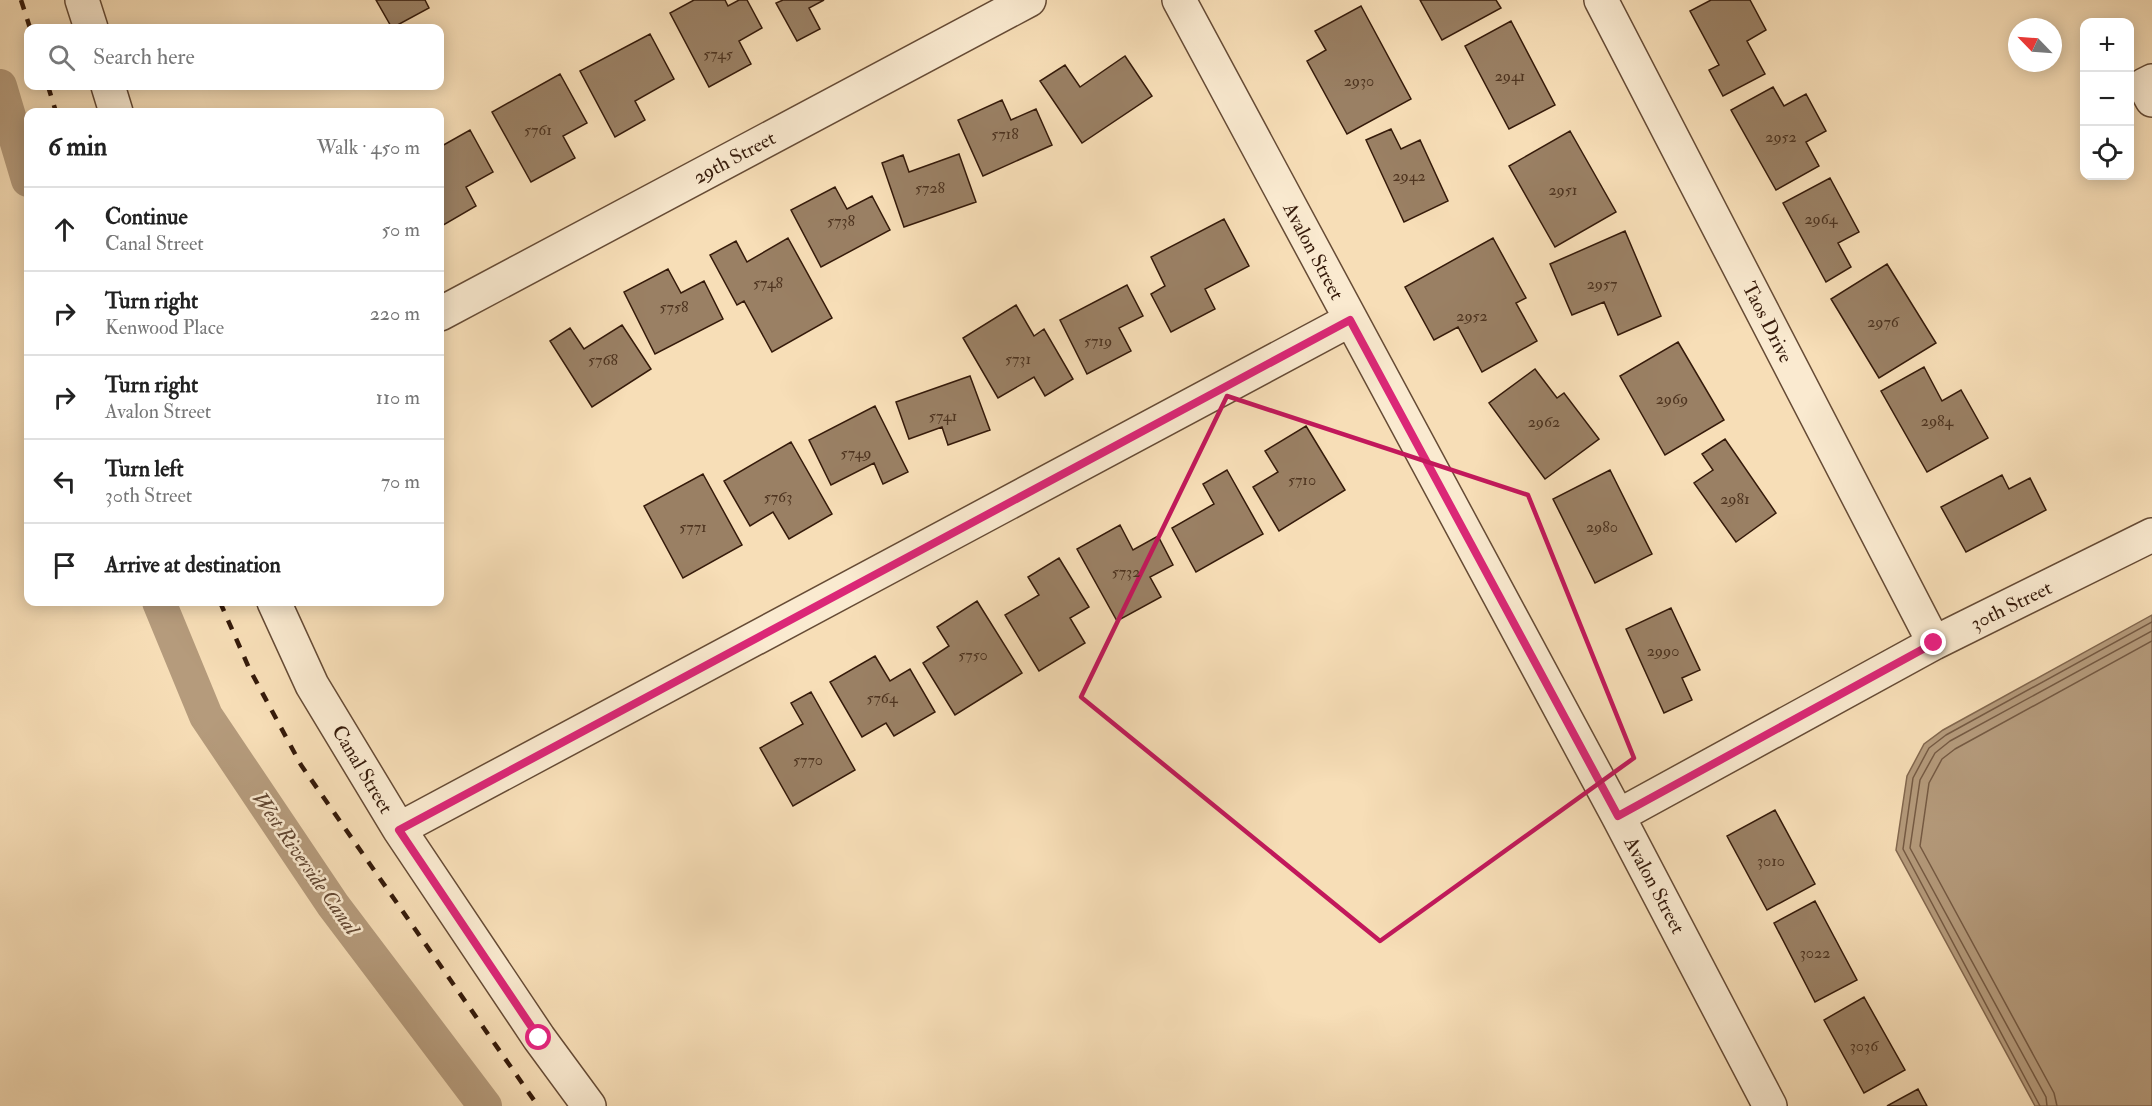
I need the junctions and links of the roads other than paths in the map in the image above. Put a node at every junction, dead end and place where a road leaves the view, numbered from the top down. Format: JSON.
{"nodes":[{"id":1,"x":82,"y":0,"type":"edge"},
{"id":2,"x":1029,"y":0,"type":"edge"},
{"id":3,"x":1179,"y":0,"type":"edge"},
{"id":4,"x":1601,"y":0,"type":"edge"},
{"id":5,"x":90,"y":24,"type":"edge"},
{"id":6,"x":2152,"y":81,"type":"edge"},
{"id":7,"x":109,"y":90,"type":"edge"},
{"id":8,"x":2152,"y":100,"type":"edge"},
{"id":9,"x":116,"y":108,"type":"edge"},
{"id":10,"x":444,"y":312,"type":"edge"},
{"id":11,"x":1350,"y":320,"type":"junction"},
{"id":12,"x":2152,"y":535,"type":"edge"},
{"id":13,"x":276,"y":606,"type":"edge"},
{"id":14,"x":1934,"y":643,"type":"junction"},
{"id":15,"x":1618,"y":816,"type":"junction"},
{"id":16,"x":399,"y":830,"type":"junction"},
{"id":17,"x":589,"y":1106,"type":"edge"},
{"id":18,"x":1770,"y":1106,"type":"edge"}],
"edges":[{"from":1,"to":5,"type":"street"},
{"from":2,"to":10,"type":"street","name":"29th Street"},
{"from":3,"to":11,"type":"street","name":"Avalon Street"},
{"from":4,"to":14,"type":"street","name":"Taos Drive"},
{"from":6,"to":8,"type":"street"},
{"from":7,"to":9,"type":"street"},
{"from":11,"to":15,"type":"street","name":"Avalon Street"},
{"from":11,"to":16,"type":"street"},
{"from":12,"to":14,"type":"street","name":"30th Street"},
{"from":13,"to":16,"type":"street","name":"Canal Street"},
{"from":14,"to":15,"type":"street","name":"30th Street"},
{"from":15,"to":18,"type":"street","name":"Avalon Street"},
{"from":16,"to":17,"type":"street","name":"Canal Street"}]}
